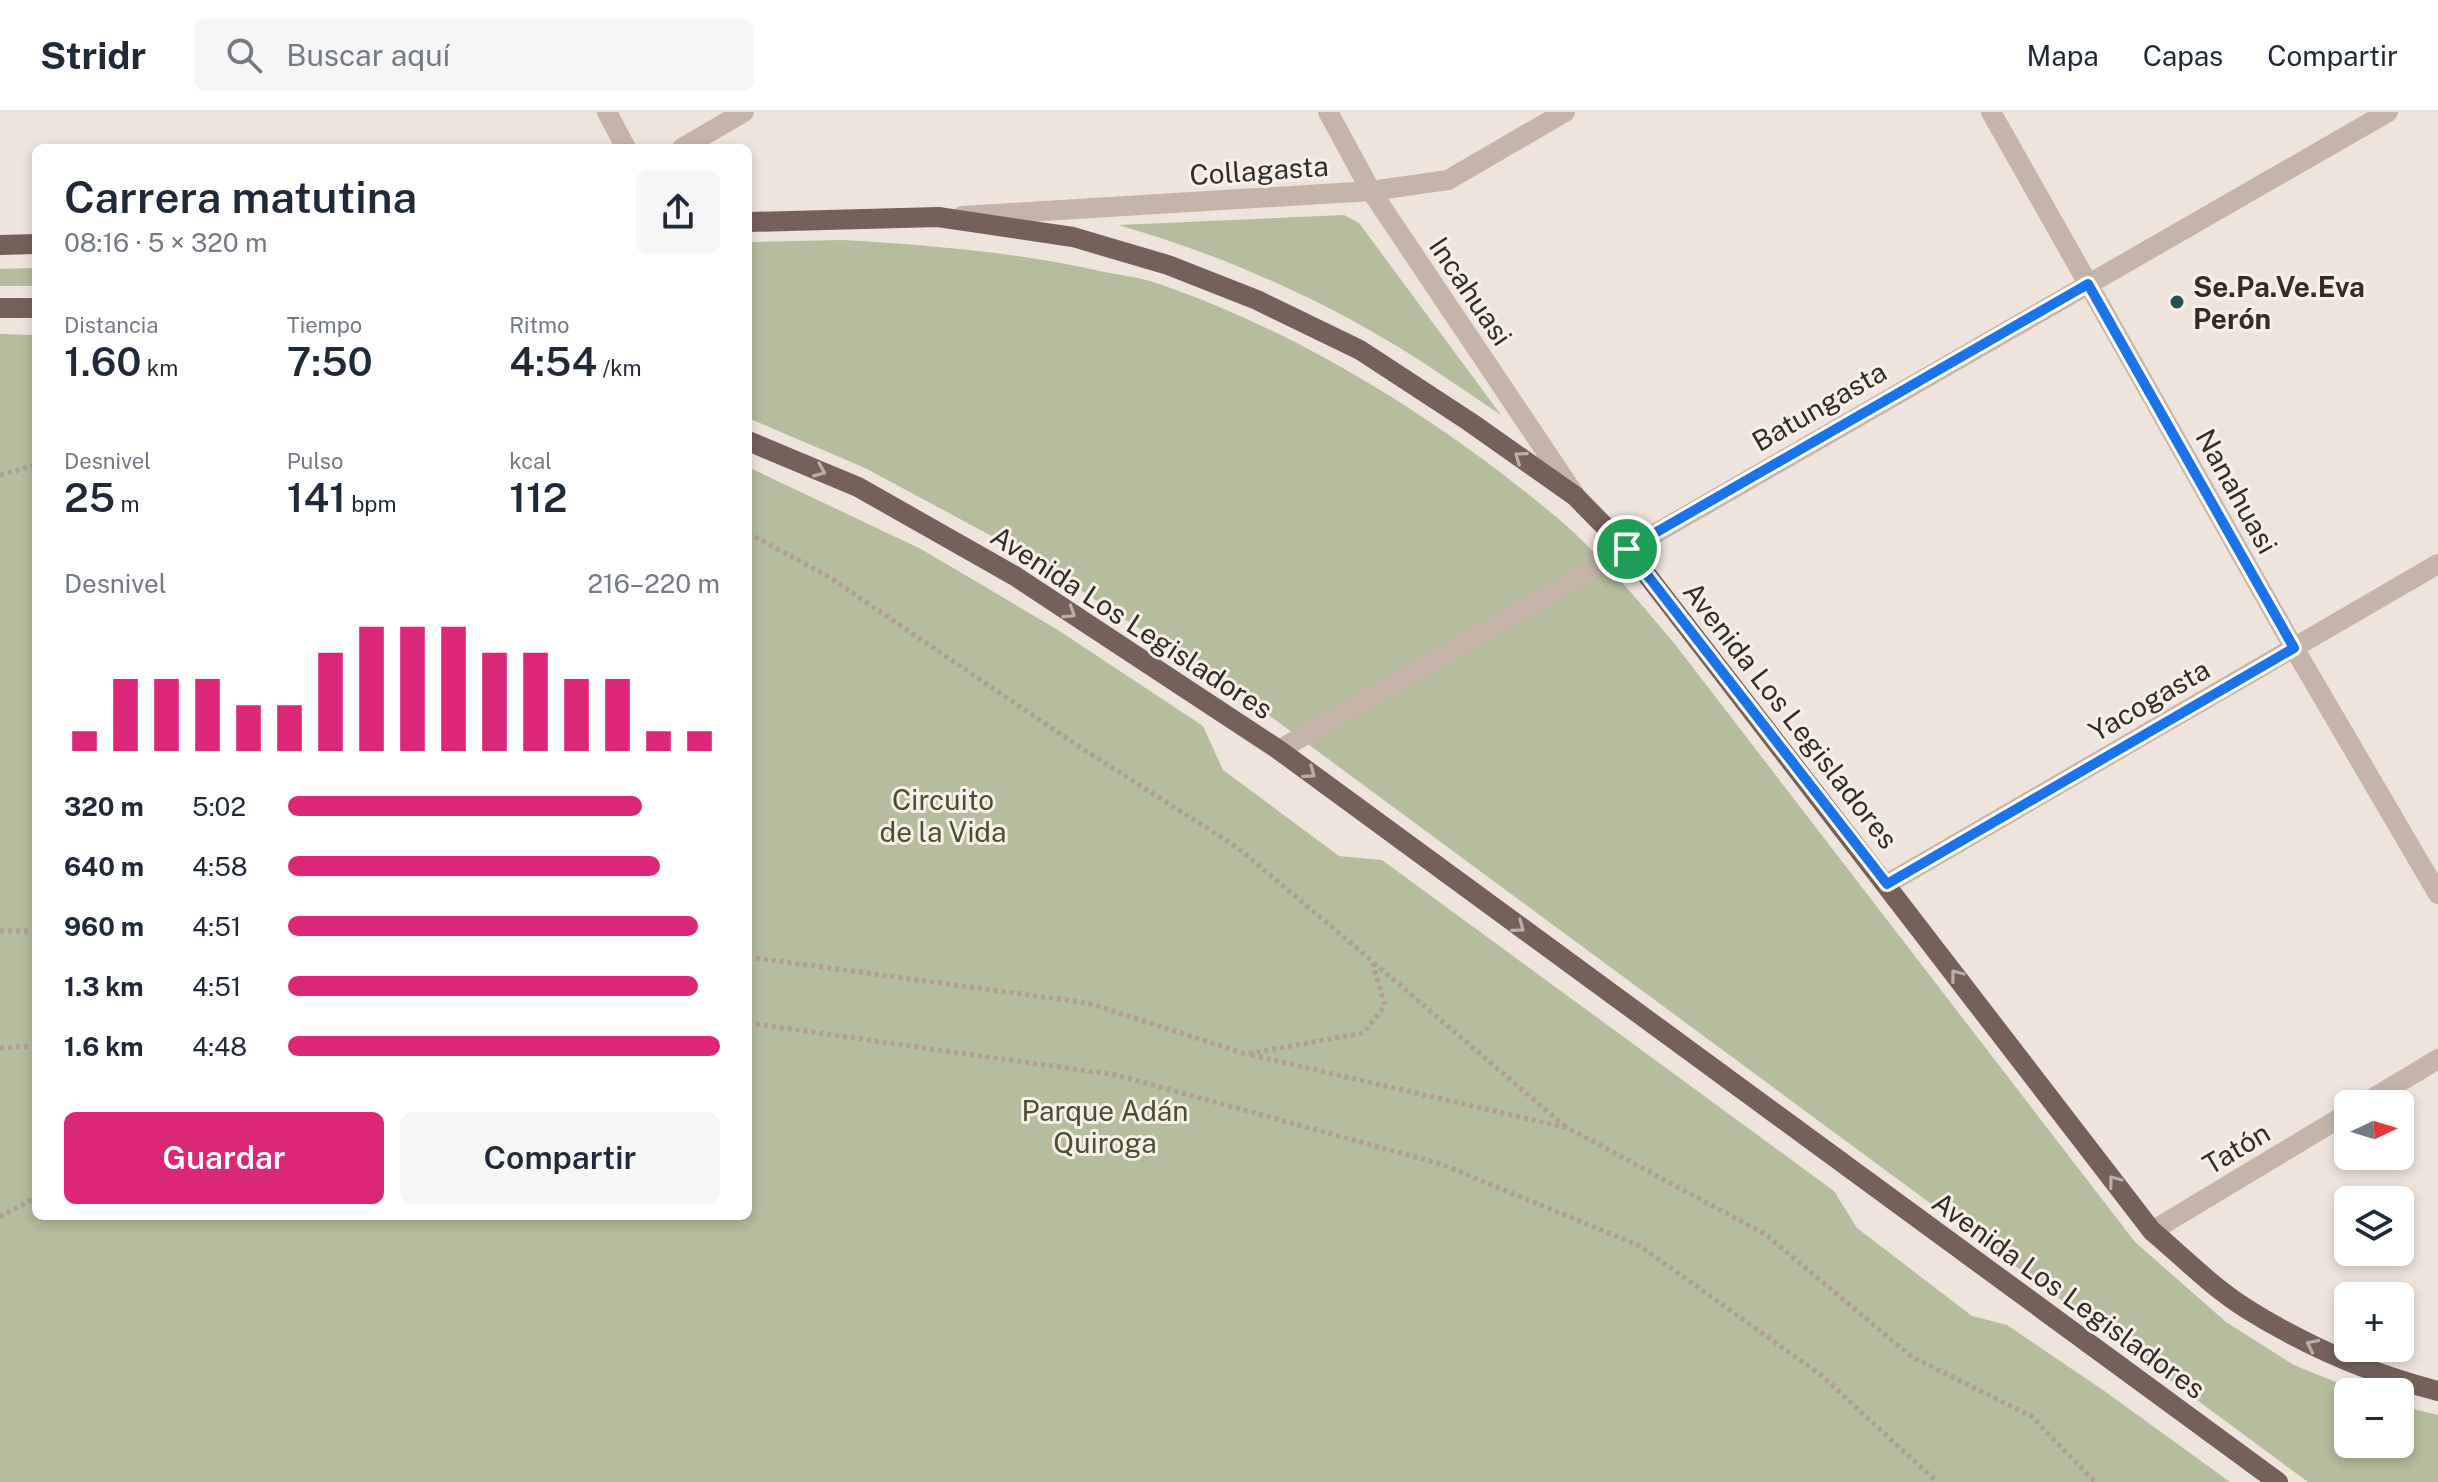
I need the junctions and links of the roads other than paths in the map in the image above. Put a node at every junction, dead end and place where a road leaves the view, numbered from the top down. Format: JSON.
{"nodes":[{"id":1,"x":607,"y":112,"type":"edge"},
{"id":2,"x":744,"y":112,"type":"edge"},
{"id":3,"x":1328,"y":112,"type":"edge"},
{"id":4,"x":1565,"y":112,"type":"edge"},
{"id":5,"x":1991,"y":112,"type":"edge"},
{"id":6,"x":2388,"y":112,"type":"edge"},
{"id":7,"x":624,"y":144,"type":"edge"},
{"id":8,"x":689,"y":144,"type":"edge"},
{"id":9,"x":1371,"y":191,"type":"junction"},
{"id":10,"x":938,"y":217,"type":"junction"},
{"id":11,"x":752,"y":222,"type":"edge"},
{"id":12,"x":32,"y":244,"type":"edge"},
{"id":13,"x":0,"y":245,"type":"edge"},
{"id":14,"x":2088,"y":284,"type":"junction"},
{"id":15,"x":0,"y":308,"type":"edge"},
{"id":16,"x":32,"y":308,"type":"edge"},
{"id":17,"x":752,"y":443,"type":"edge"},
{"id":18,"x":1575,"y":496,"type":"junction"},
{"id":19,"x":1627,"y":549,"type":"junction"},
{"id":20,"x":2438,"y":564,"type":"edge"},
{"id":21,"x":2294,"y":648,"type":"junction"},
{"id":22,"x":1279,"y":750,"type":"junction"},
{"id":23,"x":1887,"y":884,"type":"junction"},
{"id":24,"x":2438,"y":894,"type":"edge"},
{"id":25,"x":2438,"y":1059,"type":"edge"},
{"id":26,"x":2386,"y":1090,"type":"edge"},
{"id":27,"x":2334,"y":1121,"type":"edge"},
{"id":28,"x":2152,"y":1231,"type":"junction"},
{"id":29,"x":2438,"y":1391,"type":"edge"},
{"id":30,"x":2278,"y":1482,"type":"edge"}],
"edges":[{"from":1,"to":7,"type":"street"},
{"from":2,"to":8,"type":"street"},
{"from":3,"to":9,"type":"street","name":"Incahuasi"},
{"from":4,"to":9,"type":"street","name":"Collagasta"},
{"from":5,"to":14,"type":"street","name":"Nanahuasi"},
{"from":6,"to":14,"type":"street","name":"Batungasta"},
{"from":9,"to":10,"type":"street","name":"Collagasta"},
{"from":9,"to":18,"type":"street","name":"Incahuasi"},
{"from":10,"to":11,"type":"main road","name":"Avenida Los Legisladores"},
{"from":18,"to":10,"type":"main road","name":"Avenida Los Legisladores","one_way":true},
{"from":12,"to":13,"type":"main road"},
{"from":14,"to":19,"type":"street","name":"Batungasta"},
{"from":14,"to":21,"type":"street","name":"Nanahuasi"},
{"from":15,"to":16,"type":"main road"},
{"from":17,"to":22,"type":"main road","name":"Avenida Los Legisladores","one_way":true},
{"from":18,"to":19,"type":"main road","name":"Avenida Los Legisladores"},
{"from":19,"to":22,"type":"street","name":"Batungasta"},
{"from":19,"to":23,"type":"main road","name":"Avenida Los Legisladores"},
{"from":20,"to":21,"type":"street","name":"Yacogasta"},
{"from":21,"to":23,"type":"street","name":"Yacogasta"},
{"from":21,"to":24,"type":"street","name":"Nanahuasi"},
{"from":22,"to":30,"type":"main road","name":"Avenida Los Legisladores","one_way":true},
{"from":28,"to":23,"type":"main road","name":"Avenida Los Legisladores","one_way":true},
{"from":25,"to":26,"type":"street"},
{"from":27,"to":28,"type":"street","name":"Tatón"},
{"from":29,"to":28,"type":"main road","name":"Avenida Los Legisladores","one_way":true}]}
